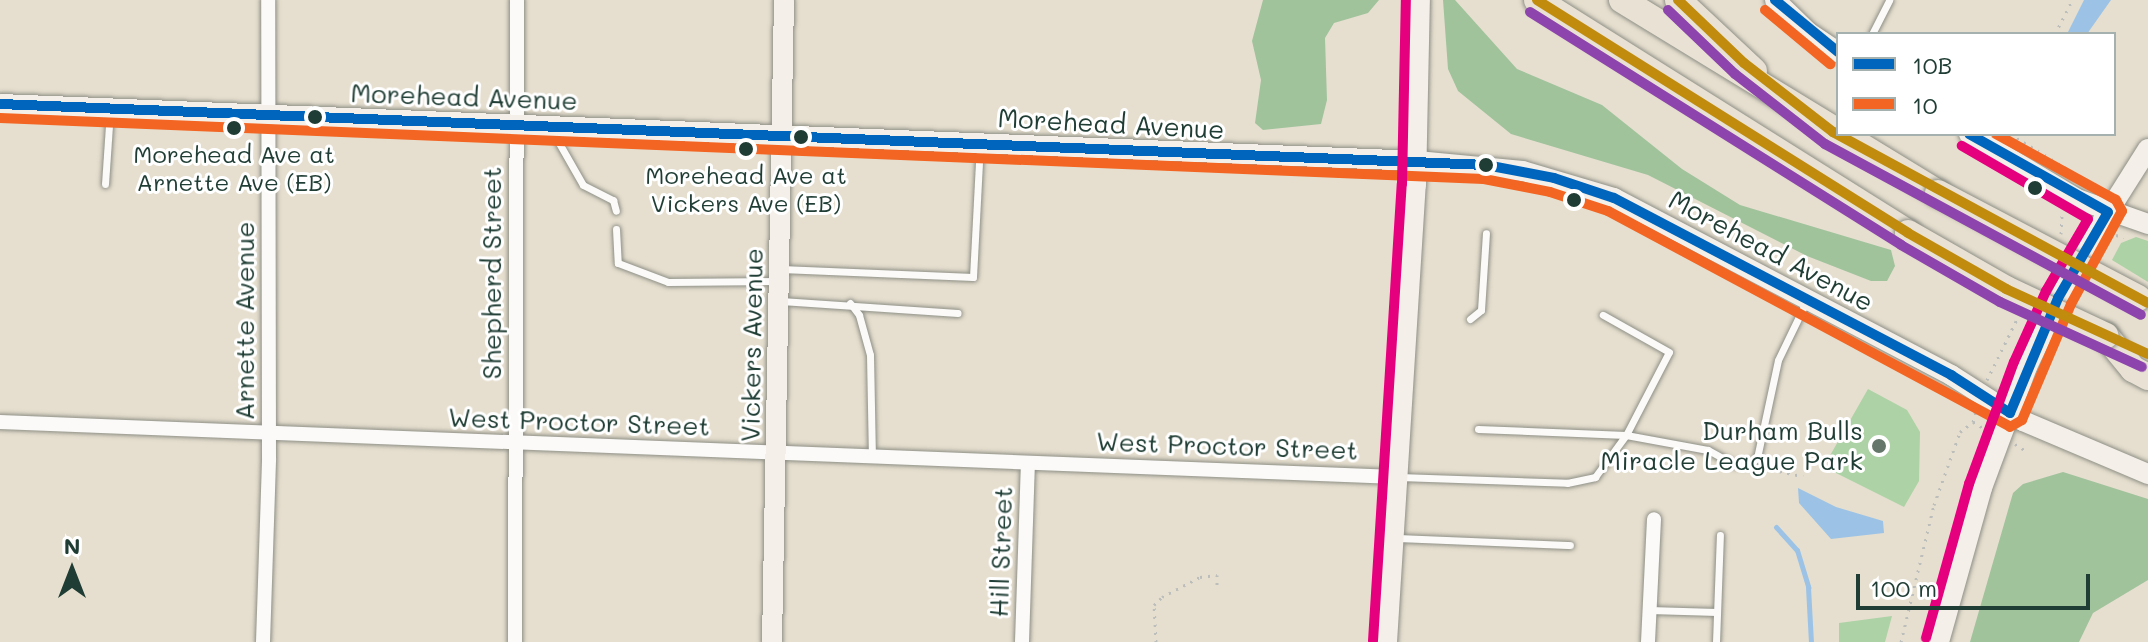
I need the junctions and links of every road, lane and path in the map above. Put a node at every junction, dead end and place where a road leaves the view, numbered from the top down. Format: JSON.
{"nodes":[{"id":1,"x":268,"y":0,"type":"edge"},
{"id":2,"x":517,"y":0,"type":"edge"},
{"id":3,"x":784,"y":0,"type":"edge"},
{"id":4,"x":1420,"y":0,"type":"edge"},
{"id":5,"x":1537,"y":0,"type":"edge"},
{"id":6,"x":1622,"y":0,"type":"edge"},
{"id":7,"x":1678,"y":0,"type":"edge"},
{"id":8,"x":1775,"y":0,"type":"edge"},
{"id":9,"x":1889,"y":0,"type":"edge"},
{"id":10,"x":2072,"y":0,"type":"edge"},
{"id":11,"x":1873,"y":32,"type":"edge"},
{"id":12,"x":2056,"y":32,"type":"edge"},
{"id":13,"x":1836,"y":51,"type":"edge"},
{"id":14,"x":0,"y":104,"type":"edge"},
{"id":15,"x":110,"y":109,"type":"junction"},
{"id":16,"x":268,"y":115,"type":"junction"},
{"id":17,"x":516,"y":125,"type":"junction"},
{"id":18,"x":550,"y":127,"type":"junction"},
{"id":19,"x":1833,"y":132,"type":"junction"},
{"id":20,"x":1836,"y":134,"type":"edge"},
{"id":21,"x":1840,"y":136,"type":"edge"},
{"id":22,"x":1972,"y":136,"type":"edge"},
{"id":23,"x":2013,"y":136,"type":"edge"},
{"id":24,"x":782,"y":137,"type":"junction"},
{"id":25,"x":980,"y":144,"type":"junction"},
{"id":26,"x":2148,"y":149,"type":"edge"},
{"id":27,"x":1417,"y":161,"type":"junction"},
{"id":28,"x":2103,"y":183,"type":"dead end"},
{"id":29,"x":105,"y":184,"type":"dead end"},
{"id":30,"x":2094,"y":185,"type":"junction"},
{"id":31,"x":2089,"y":189,"type":"dead end"},
{"id":32,"x":616,"y":211,"type":"dead end"},
{"id":33,"x":2108,"y":212,"type":"junction"},
{"id":34,"x":2148,"y":224,"type":"edge"},
{"id":35,"x":616,"y":229,"type":"dead end"},
{"id":36,"x":1486,"y":233,"type":"dead end"},
{"id":37,"x":779,"y":284,"type":"junction"},
{"id":38,"x":1807,"y":300,"type":"junction"},
{"id":39,"x":2143,"y":300,"type":"edge"},
{"id":40,"x":850,"y":303,"type":"junction"},
{"id":41,"x":958,"y":313,"type":"dead end"},
{"id":42,"x":1603,"y":315,"type":"dead end"},
{"id":43,"x":1470,"y":319,"type":"dead end"},
{"id":44,"x":2106,"y":336,"type":"junction"},
{"id":45,"x":2148,"y":354,"type":"edge"},
{"id":46,"x":2148,"y":377,"type":"edge"},
{"id":47,"x":2010,"y":413,"type":"junction"},
{"id":48,"x":0,"y":422,"type":"edge"},
{"id":49,"x":1973,"y":422,"type":"dead end"},
{"id":50,"x":1478,"y":429,"type":"dead end"},
{"id":51,"x":269,"y":432,"type":"junction"},
{"id":52,"x":1626,"y":435,"type":"junction"},
{"id":53,"x":516,"y":445,"type":"junction"},
{"id":54,"x":776,"y":453,"type":"junction"},
{"id":55,"x":872,"y":457,"type":"junction"},
{"id":56,"x":1028,"y":464,"type":"junction"},
{"id":57,"x":1750,"y":464,"type":"junction"},
{"id":58,"x":2148,"y":474,"type":"edge"},
{"id":59,"x":1803,"y":476,"type":"dead end"},
{"id":60,"x":1396,"y":477,"type":"junction"},
{"id":61,"x":1654,"y":519,"type":"dead end"},
{"id":62,"x":1720,"y":535,"type":"dead end"},
{"id":63,"x":1393,"y":537,"type":"junction"},
{"id":64,"x":1570,"y":545,"type":"dead end"},
{"id":65,"x":1217,"y":588,"type":"dead end"},
{"id":66,"x":1649,"y":610,"type":"junction"},
{"id":67,"x":1717,"y":612,"type":"junction"},
{"id":68,"x":263,"y":642,"type":"edge"},
{"id":69,"x":515,"y":642,"type":"edge"},
{"id":70,"x":772,"y":642,"type":"edge"},
{"id":71,"x":1022,"y":642,"type":"edge"},
{"id":72,"x":1156,"y":642,"type":"edge"},
{"id":73,"x":1387,"y":642,"type":"edge"},
{"id":74,"x":1648,"y":642,"type":"edge"},
{"id":75,"x":1716,"y":642,"type":"edge"},
{"id":76,"x":1901,"y":642,"type":"edge"},
{"id":77,"x":1939,"y":642,"type":"edge"}],
"edges":[{"from":1,"to":16,"type":"street","name":"Arnette Avenue"},
{"from":2,"to":17,"type":"street","name":"Shepherd Street"},
{"from":3,"to":24,"type":"street","name":"Vickers Avenue"},
{"from":4,"to":27,"type":"street"},
{"from":5,"to":44,"type":"highway","bridge":true},
{"from":6,"to":19,"type":"highway"},
{"from":7,"to":19,"type":"highway"},
{"from":8,"to":13,"type":"street"},
{"from":9,"to":11,"type":"lane"},
{"from":10,"to":12,"type":"path"},
{"from":14,"to":15,"type":"street","name":"Morehead Avenue"},
{"from":15,"to":16,"type":"street","name":"Morehead Avenue"},
{"from":15,"to":29,"type":"lane"},
{"from":16,"to":17,"type":"street","name":"Morehead Avenue"},
{"from":16,"to":51,"type":"street","name":"Arnette Avenue"},
{"from":17,"to":18,"type":"street","name":"Morehead Avenue"},
{"from":17,"to":53,"type":"street","name":"Shepherd Street"},
{"from":18,"to":24,"type":"street","name":"Morehead Avenue"},
{"from":18,"to":32,"type":"lane"},
{"from":19,"to":20,"type":"highway","bridge":true},
{"from":21,"to":39,"type":"highway","bridge":true},
{"from":22,"to":33,"type":"street"},
{"from":23,"to":30,"type":"path"},
{"from":24,"to":25,"type":"street","name":"Morehead Avenue"},
{"from":24,"to":37,"type":"street","name":"Vickers Avenue"},
{"from":25,"to":27,"type":"street","name":"Morehead Avenue"},
{"from":25,"to":37,"type":"lane"},
{"from":26,"to":33,"type":"street"},
{"from":27,"to":38,"type":"street","name":"Morehead Avenue"},
{"from":27,"to":60,"type":"street"},
{"from":28,"to":30,"type":"path"},
{"from":30,"to":31,"type":"path"},
{"from":33,"to":34,"type":"street"},
{"from":33,"to":47,"type":"street"},
{"from":35,"to":37,"type":"lane"},
{"from":36,"to":43,"type":"lane"},
{"from":37,"to":40,"type":"lane"},
{"from":37,"to":54,"type":"street","name":"Vickers Avenue"},
{"from":38,"to":47,"type":"street","name":"Morehead Avenue"},
{"from":38,"to":57,"type":"lane"},
{"from":40,"to":41,"type":"lane"},
{"from":40,"to":55,"type":"lane"},
{"from":42,"to":52,"type":"lane"},
{"from":44,"to":45,"type":"highway"},
{"from":44,"to":46,"type":"highway"},
{"from":47,"to":58,"type":"street","name":"Morehead Avenue"},
{"from":47,"to":77,"type":"street"},
{"from":48,"to":51,"type":"street","name":"West Proctor Street"},
{"from":49,"to":76,"type":"path"},
{"from":50,"to":52,"type":"lane"},
{"from":51,"to":53,"type":"street","name":"West Proctor Street"},
{"from":51,"to":68,"type":"street","name":"Arnette Avenue"},
{"from":52,"to":57,"type":"lane"},
{"from":52,"to":60,"type":"lane"},
{"from":53,"to":54,"type":"street","name":"West Proctor Street"},
{"from":53,"to":69,"type":"street","name":"Shepherd Street"},
{"from":54,"to":55,"type":"street","name":"West Proctor Street"},
{"from":54,"to":70,"type":"street","name":"Vickers Avenue"},
{"from":55,"to":56,"type":"street","name":"West Proctor Street"},
{"from":56,"to":60,"type":"street","name":"West Proctor Street"},
{"from":56,"to":71,"type":"street","name":"Hill Street"},
{"from":57,"to":59,"type":"path"},
{"from":60,"to":63,"type":"street"},
{"from":61,"to":66,"type":"street"},
{"from":62,"to":67,"type":"lane"},
{"from":63,"to":64,"type":"lane"},
{"from":63,"to":73,"type":"street"},
{"from":65,"to":72,"type":"path"},
{"from":66,"to":67,"type":"lane"},
{"from":66,"to":74,"type":"street"},
{"from":67,"to":75,"type":"lane"}]}
